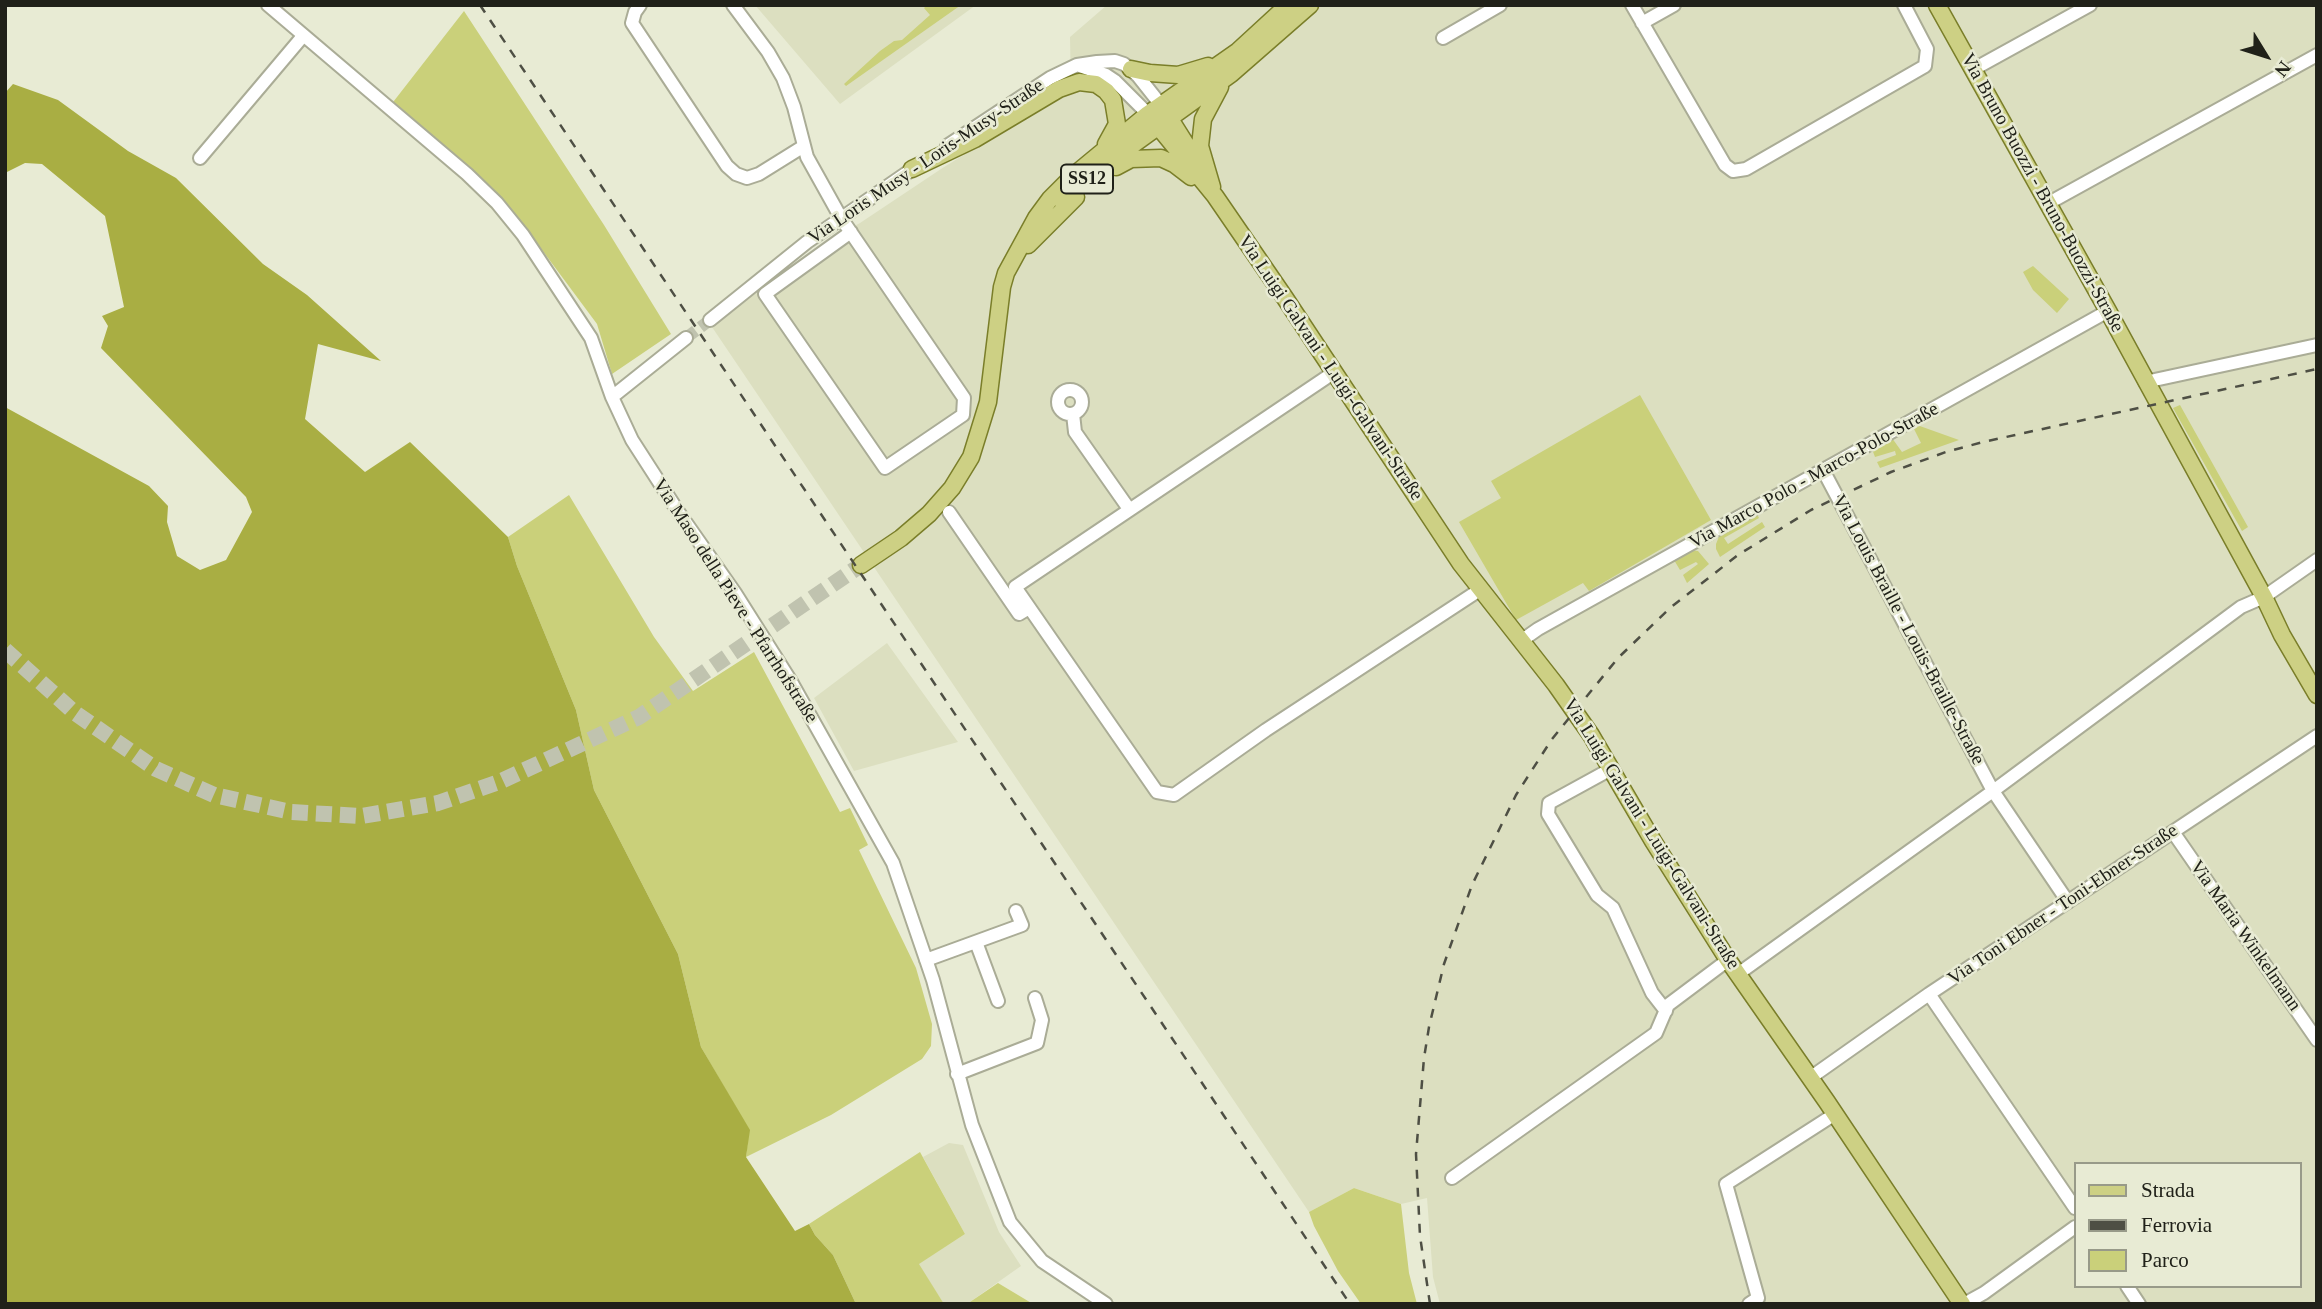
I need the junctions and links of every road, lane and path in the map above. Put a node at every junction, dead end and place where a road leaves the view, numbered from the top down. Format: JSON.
{"nodes":[{"id":1,"x":268,"y":5,"type":"edge"},
{"id":2,"x":640,"y":5,"type":"edge"},
{"id":3,"x":733,"y":5,"type":"edge"},
{"id":4,"x":1288,"y":5,"type":"edge"},
{"id":5,"x":1310,"y":5,"type":"edge"},
{"id":6,"x":1500,"y":5,"type":"edge"},
{"id":7,"x":1632,"y":5,"type":"edge"},
{"id":8,"x":1674,"y":5,"type":"edge"},
{"id":9,"x":1903,"y":5,"type":"edge"},
{"id":10,"x":1937,"y":5,"type":"edge"},
{"id":11,"x":2090,"y":5,"type":"edge"},
{"id":12,"x":1642,"y":23,"type":"junction"},
{"id":13,"x":303,"y":36,"type":"junction"},
{"id":14,"x":1443,"y":38,"type":"dead end"},
{"id":15,"x":1233,"y":55,"type":"junction"},
{"id":16,"x":2317,"y":55,"type":"edge"},
{"id":17,"x":1077,"y":65,"type":"junction"},
{"id":18,"x":1131,"y":69,"type":"junction"},
{"id":19,"x":1974,"y":69,"type":"junction"},
{"id":20,"x":1231,"y":74,"type":"junction"},
{"id":21,"x":1154,"y":110,"type":"junction"},
{"id":22,"x":1165,"y":123,"type":"junction"},
{"id":23,"x":804,"y":146,"type":"junction"},
{"id":24,"x":200,"y":158,"type":"dead end"},
{"id":25,"x":912,"y":169,"type":"junction"},
{"id":26,"x":1073,"y":176,"type":"junction"},
{"id":27,"x":1215,"y":196,"type":"junction"},
{"id":28,"x":2047,"y":204,"type":"junction"},
{"id":29,"x":841,"y":218,"type":"junction"},
{"id":30,"x":851,"y":232,"type":"junction"},
{"id":31,"x":1028,"y":245,"type":"junction"},
{"id":32,"x":1003,"y":299,"type":"junction"},
{"id":33,"x":2108,"y":311,"type":"junction"},
{"id":34,"x":709,"y":320,"type":"tunnel mouth"},
{"id":35,"x":686,"y":338,"type":"tunnel mouth"},
{"id":36,"x":2317,"y":345,"type":"edge"},
{"id":37,"x":1333,"y":373,"type":"junction"},
{"id":38,"x":2145,"y":382,"type":"junction"},
{"id":39,"x":612,"y":397,"type":"junction"},
{"id":40,"x":1073,"y":414,"type":"dead end"},
{"id":41,"x":1822,"y":470,"type":"junction"},
{"id":42,"x":1129,"y":509,"type":"junction"},
{"id":43,"x":949,"y":512,"type":"dead end"},
{"id":44,"x":2317,"y":559,"type":"edge"},
{"id":45,"x":861,"y":565,"type":"tunnel mouth"},
{"id":46,"x":1481,"y":589,"type":"junction"},
{"id":47,"x":2264,"y":597,"type":"junction"},
{"id":48,"x":1028,"y":608,"type":"junction"},
{"id":49,"x":1521,"y":641,"type":"junction"},
{"id":50,"x":2317,"y":695,"type":"edge"},
{"id":51,"x":2317,"y":736,"type":"edge"},
{"id":52,"x":1611,"y":769,"type":"junction"},
{"id":53,"x":1993,"y":790,"type":"junction"},
{"id":54,"x":2173,"y":832,"type":"junction"},
{"id":55,"x":2068,"y":902,"type":"junction"},
{"id":56,"x":1016,"y":911,"type":"dead end"},
{"id":57,"x":976,"y":942,"type":"junction"},
{"id":58,"x":926,"y":960,"type":"junction"},
{"id":59,"x":1728,"y":960,"type":"junction"},
{"id":60,"x":1738,"y":974,"type":"junction"},
{"id":61,"x":1929,"y":994,"type":"junction"},
{"id":62,"x":1035,"y":998,"type":"dead end"},
{"id":63,"x":999,"y":1001,"type":"dead end"},
{"id":64,"x":1666,"y":1011,"type":"junction"},
{"id":65,"x":2317,"y":1040,"type":"edge"},
{"id":66,"x":957,"y":1074,"type":"junction"},
{"id":67,"x":1810,"y":1078,"type":"junction"},
{"id":68,"x":1835,"y":1114,"type":"junction"},
{"id":69,"x":1452,"y":1178,"type":"dead end"},
{"id":70,"x":2074,"y":1207,"type":"edge"},
{"id":71,"x":2074,"y":1228,"type":"edge"},
{"id":72,"x":2128,"y":1288,"type":"edge"},
{"id":73,"x":1106,"y":1304,"type":"edge"},
{"id":74,"x":1749,"y":1304,"type":"edge"},
{"id":75,"x":1963,"y":1304,"type":"edge"},
{"id":76,"x":2139,"y":1304,"type":"edge"}],
"edges":[{"from":1,"to":13,"type":"street","name":"Via Maso della Pieve - Pfarrhofstraße"},
{"from":2,"to":23,"type":"street"},
{"from":3,"to":23,"type":"street"},
{"from":4,"to":15,"type":"main road"},
{"from":5,"to":20,"type":"main road"},
{"from":6,"to":14,"type":"street"},
{"from":7,"to":12,"type":"street"},
{"from":8,"to":12,"type":"street"},
{"from":9,"to":12,"type":"street"},
{"from":10,"to":19,"type":"main road","name":"Via Bruno Buozzi - Bruno-Buozzi-Straße"},
{"from":11,"to":19,"type":"street"},
{"from":13,"to":24,"type":"street"},
{"from":13,"to":39,"type":"street","name":"Via Maso della Pieve - Pfarrhofstraße"},
{"from":15,"to":18,"type":"main road"},
{"from":15,"to":21,"type":"main road"},
{"from":16,"to":28,"type":"street"},
{"from":17,"to":18,"type":"street"},
{"from":17,"to":21,"type":"street"},
{"from":17,"to":25,"type":"street","name":"Via Loris Musy - Loris-Musy-Straße"},
{"from":18,"to":21,"type":"street"},
{"from":19,"to":28,"type":"main road","name":"Via Bruno Buozzi - Bruno-Buozzi-Straße"},
{"from":20,"to":22,"type":"main road"},
{"from":20,"to":27,"type":"main road"},
{"from":21,"to":22,"type":"main road"},
{"from":21,"to":26,"type":"main road"},
{"from":22,"to":27,"type":"main road"},
{"from":22,"to":31,"type":"main road","number":"SS12"},
{"from":23,"to":29,"type":"street"},
{"from":25,"to":26,"type":"main road"},
{"from":25,"to":29,"type":"street","name":"Via Loris Musy - Loris-Musy-Straße"},
{"from":26,"to":32,"type":"main road","number":"SS12"},
{"from":27,"to":31,"type":"main road"},
{"from":27,"to":37,"type":"main road","name":"Via Luigi Galvani - Luigi-Galvani-Straße"},
{"from":28,"to":33,"type":"main road","name":"Via Bruno Buozzi - Bruno-Buozzi-Straße"},
{"from":29,"to":30,"type":"street"},
{"from":29,"to":34,"type":"street","name":"Via Loris Musy - Loris-Musy-Straße"},
{"from":30,"to":30,"type":"street"},
{"from":31,"to":32,"type":"main road","number":"SS12"},
{"from":32,"to":45,"type":"main road","number":"SS12"},
{"from":33,"to":38,"type":"main road","name":"Via Bruno Buozzi - Bruno-Buozzi-Straße"},
{"from":33,"to":41,"type":"street","name":"Via Marco Polo - Marco-Polo-Straße"},
{"from":35,"to":39,"type":"street"},
{"from":36,"to":38,"type":"street"},
{"from":37,"to":42,"type":"street"},
{"from":37,"to":46,"type":"main road","name":"Via Luigi Galvani - Luigi-Galvani-Straße"},
{"from":38,"to":47,"type":"main road","name":"Via Bruno Buozzi - Bruno-Buozzi-Straße"},
{"from":39,"to":58,"type":"street","name":"Via Maso della Pieve - Pfarrhofstraße"},
{"from":40,"to":42,"type":"street"},
{"from":41,"to":49,"type":"street","name":"Via Marco Polo - Marco-Polo-Straße"},
{"from":41,"to":53,"type":"street","name":"Via Louis Braille - Louis-Braille-Straße"},
{"from":42,"to":48,"type":"street"},
{"from":43,"to":48,"type":"street"},
{"from":44,"to":47,"type":"street"},
{"from":46,"to":48,"type":"street"},
{"from":46,"to":49,"type":"main road","name":"Via Luigi Galvani - Luigi-Galvani-Straße"},
{"from":47,"to":50,"type":"main road","name":"Via Bruno Buozzi - Bruno-Buozzi-Straße"},
{"from":47,"to":53,"type":"street"},
{"from":49,"to":52,"type":"main road","name":"Via Luigi Galvani - Luigi-Galvani-Straße"},
{"from":51,"to":54,"type":"street","name":"Via Toni Ebner - Toni-Ebner-Straße"},
{"from":52,"to":59,"type":"main road","name":"Via Luigi Galvani - Luigi-Galvani-Straße"},
{"from":52,"to":64,"type":"street"},
{"from":53,"to":55,"type":"street","name":"Via Louis Braille - Louis-Braille-Straße"},
{"from":53,"to":60,"type":"street"},
{"from":54,"to":55,"type":"street","name":"Via Toni Ebner - Toni-Ebner-Straße"},
{"from":54,"to":65,"type":"street","name":"Via Maria Winkelmann"},
{"from":55,"to":61,"type":"street","name":"Via Toni Ebner - Toni-Ebner-Straße"},
{"from":56,"to":57,"type":"street"},
{"from":57,"to":58,"type":"street"},
{"from":57,"to":63,"type":"street"},
{"from":58,"to":66,"type":"street","name":"Via Maso della Pieve - Pfarrhofstraße"},
{"from":59,"to":60,"type":"main road","name":"Via Luigi Galvani - Luigi-Galvani-Straße"},
{"from":59,"to":64,"type":"street"},
{"from":60,"to":67,"type":"main road","name":"Via Luigi Galvani - Luigi-Galvani-Straße"},
{"from":61,"to":67,"type":"street","name":"Via Toni Ebner - Toni-Ebner-Straße"},
{"from":61,"to":70,"type":"street"},
{"from":62,"to":66,"type":"street"},
{"from":64,"to":69,"type":"street"},
{"from":66,"to":73,"type":"street","name":"Via Maso della Pieve - Pfarrhofstraße"},
{"from":67,"to":68,"type":"main road","name":"Via Luigi Galvani - Luigi-Galvani-Straße"},
{"from":68,"to":74,"type":"street"},
{"from":68,"to":75,"type":"main road","name":"Via Luigi Galvani - Luigi-Galvani-Straße"},
{"from":71,"to":75,"type":"street"},
{"from":72,"to":76,"type":"street"}]}
